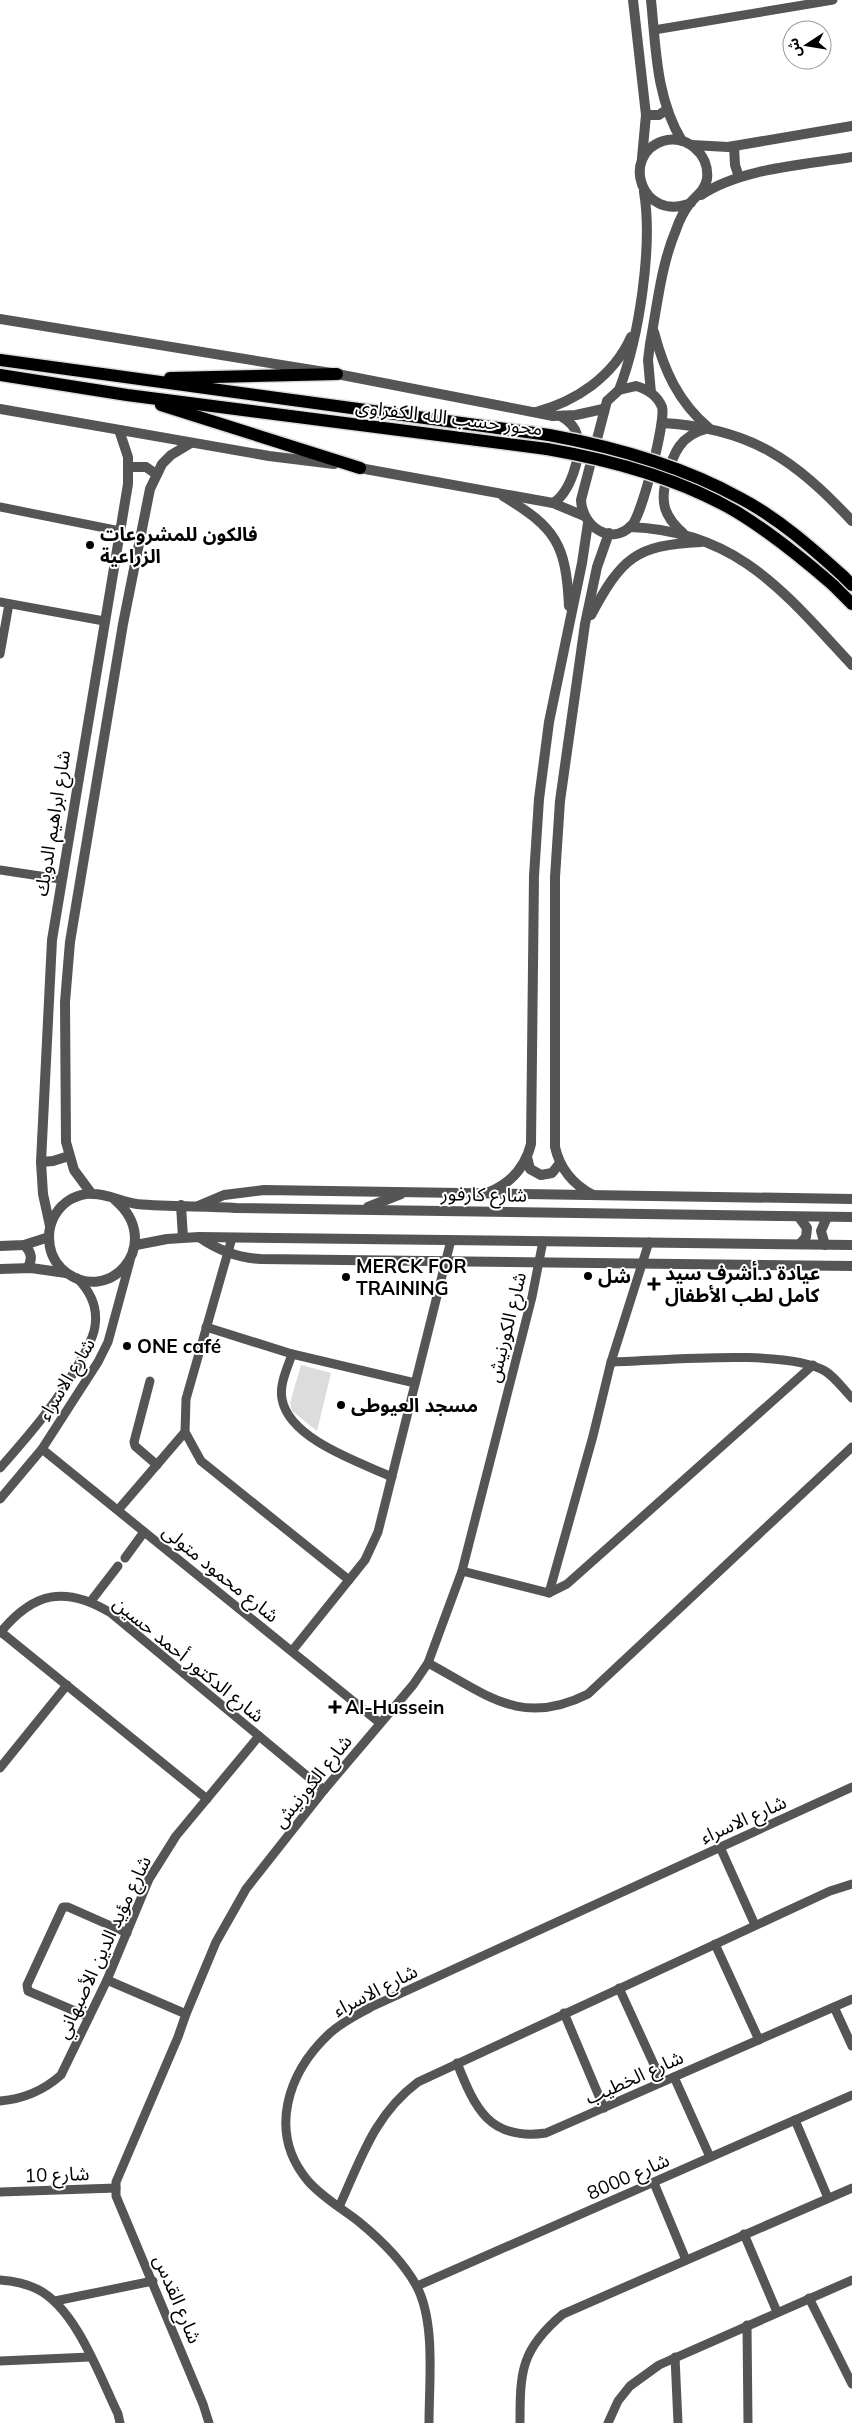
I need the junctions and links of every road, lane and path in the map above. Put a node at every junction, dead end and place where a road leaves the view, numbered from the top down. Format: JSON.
{"nodes":[{"id":1,"x":633,"y":0,"type":"edge"},
{"id":2,"x":651,"y":0,"type":"edge"},
{"id":3,"x":833,"y":0,"type":"edge"},
{"id":4,"x":654,"y":30,"type":"junction"},
{"id":5,"x":666,"y":110,"type":"junction"},
{"id":6,"x":646,"y":115,"type":"junction"},
{"id":7,"x":852,"y":126,"type":"edge"},
{"id":8,"x":686,"y":143,"type":"junction"},
{"id":9,"x":734,"y":146,"type":"junction"},
{"id":10,"x":852,"y":157,"type":"edge"},
{"id":11,"x":642,"y":162,"type":"junction"},
{"id":12,"x":739,"y":177,"type":"junction"},
{"id":13,"x":644,"y":191,"type":"junction"},
{"id":14,"x":694,"y":200,"type":"junction"},
{"id":15,"x":0,"y":319,"type":"edge"},
{"id":16,"x":637,"y":325,"type":"junction"},
{"id":17,"x":653,"y":328,"type":"junction"},
{"id":18,"x":0,"y":360,"type":"edge"},
{"id":19,"x":337,"y":374,"type":"junction"},
{"id":20,"x":0,"y":375,"type":"edge"},
{"id":21,"x":131,"y":379,"type":"junction"},
{"id":22,"x":619,"y":390,"type":"junction"},
{"id":23,"x":651,"y":393,"type":"junction"},
{"id":24,"x":127,"y":395,"type":"junction"},
{"id":25,"x":0,"y":409,"type":"edge"},
{"id":26,"x":603,"y":409,"type":"junction"},
{"id":27,"x":534,"y":413,"type":"junction"},
{"id":28,"x":562,"y":417,"type":"junction"},
{"id":29,"x":663,"y":423,"type":"junction"},
{"id":30,"x":710,"y":428,"type":"junction"},
{"id":31,"x":119,"y":430,"type":"junction"},
{"id":32,"x":191,"y":443,"type":"junction"},
{"id":33,"x":129,"y":466,"type":"junction"},
{"id":34,"x":360,"y":468,"type":"junction"},
{"id":35,"x":156,"y":474,"type":"junction"},
{"id":36,"x":498,"y":493,"type":"junction"},
{"id":37,"x":553,"y":503,"type":"junction"},
{"id":38,"x":0,"y":507,"type":"edge"},
{"id":39,"x":586,"y":519,"type":"junction"},
{"id":40,"x":852,"y":521,"type":"edge"},
{"id":41,"x":630,"y":526,"type":"junction"},
{"id":42,"x":120,"y":531,"type":"junction"},
{"id":43,"x":683,"y":533,"type":"junction"},
{"id":44,"x":608,"y":534,"type":"junction"},
{"id":45,"x":708,"y":542,"type":"junction"},
{"id":46,"x":848,"y":580,"type":"edge"},
{"id":47,"x":5,"y":603,"type":"edge"},
{"id":48,"x":852,"y":604,"type":"edge"},
{"id":49,"x":104,"y":621,"type":"junction"},
{"id":50,"x":570,"y":622,"type":"junction"},
{"id":51,"x":585,"y":624,"type":"junction"},
{"id":52,"x":0,"y":654,"type":"edge"},
{"id":53,"x":852,"y":665,"type":"edge"},
{"id":54,"x":0,"y":870,"type":"edge"},
{"id":55,"x":60,"y":879,"type":"junction"},
{"id":56,"x":69,"y":1156,"type":"junction"},
{"id":57,"x":527,"y":1157,"type":"junction"},
{"id":58,"x":41,"y":1162,"type":"junction"},
{"id":59,"x":560,"y":1163,"type":"junction"},
{"id":60,"x":407,"y":1192,"type":"junction"},
{"id":61,"x":91,"y":1193,"type":"junction"},
{"id":62,"x":487,"y":1193,"type":"junction"},
{"id":63,"x":593,"y":1195,"type":"junction"},
{"id":64,"x":670,"y":1195,"type":"junction"},
{"id":65,"x":852,"y":1199,"type":"edge"},
{"id":66,"x":116,"y":1200,"type":"junction"},
{"id":67,"x":181,"y":1205,"type":"junction"},
{"id":68,"x":198,"y":1206,"type":"junction"},
{"id":69,"x":362,"y":1210,"type":"junction"},
{"id":70,"x":691,"y":1213,"type":"junction"},
{"id":71,"x":799,"y":1217,"type":"junction"},
{"id":72,"x":827,"y":1217,"type":"junction"},
{"id":73,"x":852,"y":1218,"type":"edge"},
{"id":74,"x":50,"y":1226,"type":"junction"},
{"id":75,"x":49,"y":1237,"type":"junction"},
{"id":76,"x":183,"y":1238,"type":"junction"},
{"id":77,"x":199,"y":1238,"type":"junction"},
{"id":78,"x":232,"y":1238,"type":"junction"},
{"id":79,"x":451,"y":1240,"type":"junction"},
{"id":80,"x":543,"y":1242,"type":"junction"},
{"id":81,"x":649,"y":1242,"type":"junction"},
{"id":82,"x":800,"y":1244,"type":"junction"},
{"id":83,"x":24,"y":1245,"type":"junction"},
{"id":84,"x":136,"y":1245,"type":"junction"},
{"id":85,"x":825,"y":1245,"type":"junction"},
{"id":86,"x":852,"y":1245,"type":"edge"},
{"id":87,"x":0,"y":1246,"type":"edge"},
{"id":88,"x":228,"y":1253,"type":"junction"},
{"id":89,"x":130,"y":1261,"type":"junction"},
{"id":90,"x":445,"y":1262,"type":"junction"},
{"id":91,"x":539,"y":1263,"type":"junction"},
{"id":92,"x":641,"y":1264,"type":"junction"},
{"id":93,"x":852,"y":1266,"type":"edge"},
{"id":94,"x":26,"y":1268,"type":"junction"},
{"id":95,"x":0,"y":1269,"type":"edge"},
{"id":96,"x":66,"y":1272,"type":"junction"},
{"id":97,"x":76,"y":1278,"type":"junction"},
{"id":98,"x":206,"y":1327,"type":"junction"},
{"id":99,"x":292,"y":1354,"type":"junction"},
{"id":100,"x":611,"y":1362,"type":"junction"},
{"id":101,"x":813,"y":1365,"type":"junction"},
{"id":102,"x":150,"y":1381,"type":"dead end"},
{"id":103,"x":415,"y":1383,"type":"junction"},
{"id":104,"x":852,"y":1398,"type":"edge"},
{"id":105,"x":185,"y":1432,"type":"junction"},
{"id":106,"x":852,"y":1447,"type":"edge"},
{"id":107,"x":42,"y":1449,"type":"junction"},
{"id":108,"x":157,"y":1465,"type":"junction"},
{"id":109,"x":0,"y":1468,"type":"edge"},
{"id":110,"x":392,"y":1477,"type":"junction"},
{"id":111,"x":0,"y":1499,"type":"edge"},
{"id":112,"x":118,"y":1510,"type":"junction"},
{"id":113,"x":144,"y":1532,"type":"junction"},
{"id":114,"x":124,"y":1558,"type":"dead end"},
{"id":115,"x":118,"y":1566,"type":"dead end"},
{"id":116,"x":462,"y":1571,"type":"junction"},
{"id":117,"x":349,"y":1580,"type":"junction"},
{"id":118,"x":549,"y":1593,"type":"junction"},
{"id":119,"x":91,"y":1601,"type":"junction"},
{"id":120,"x":1,"y":1633,"type":"edge"},
{"id":121,"x":292,"y":1651,"type":"junction"},
{"id":122,"x":428,"y":1662,"type":"junction"},
{"id":123,"x":67,"y":1685,"type":"junction"},
{"id":124,"x":380,"y":1723,"type":"junction"},
{"id":125,"x":259,"y":1736,"type":"junction"},
{"id":126,"x":0,"y":1768,"type":"edge"},
{"id":127,"x":852,"y":1787,"type":"edge"},
{"id":128,"x":324,"y":1790,"type":"junction"},
{"id":129,"x":207,"y":1799,"type":"junction"},
{"id":130,"x":720,"y":1847,"type":"junction"},
{"id":131,"x":852,"y":1884,"type":"edge"},
{"id":132,"x":755,"y":1925,"type":"junction"},
{"id":133,"x":127,"y":1933,"type":"junction"},
{"id":134,"x":716,"y":1944,"type":"junction"},
{"id":135,"x":107,"y":1980,"type":"junction"},
{"id":136,"x":619,"y":1988,"type":"junction"},
{"id":137,"x":852,"y":1999,"type":"edge"},
{"id":138,"x":834,"y":2007,"type":"junction"},
{"id":139,"x":564,"y":2013,"type":"junction"},
{"id":140,"x":186,"y":2014,"type":"junction"},
{"id":141,"x":89,"y":2017,"type":"junction"},
{"id":142,"x":759,"y":2040,"type":"junction"},
{"id":143,"x":852,"y":2046,"type":"edge"},
{"id":144,"x":457,"y":2063,"type":"junction"},
{"id":145,"x":674,"y":2077,"type":"junction"},
{"id":146,"x":662,"y":2082,"type":"junction"},
{"id":147,"x":852,"y":2095,"type":"edge"},
{"id":148,"x":0,"y":2101,"type":"edge"},
{"id":149,"x":604,"y":2108,"type":"junction"},
{"id":150,"x":795,"y":2120,"type":"junction"},
{"id":151,"x":710,"y":2157,"type":"junction"},
{"id":152,"x":654,"y":2183,"type":"junction"},
{"id":153,"x":116,"y":2188,"type":"junction"},
{"id":154,"x":852,"y":2188,"type":"edge"},
{"id":155,"x":0,"y":2192,"type":"edge"},
{"id":156,"x":828,"y":2198,"type":"junction"},
{"id":157,"x":339,"y":2207,"type":"junction"},
{"id":158,"x":744,"y":2234,"type":"junction"},
{"id":159,"x":686,"y":2260,"type":"junction"},
{"id":160,"x":0,"y":2280,"type":"edge"},
{"id":161,"x":852,"y":2280,"type":"edge"},
{"id":162,"x":153,"y":2281,"type":"junction"},
{"id":163,"x":416,"y":2286,"type":"junction"},
{"id":164,"x":809,"y":2298,"type":"junction"},
{"id":165,"x":55,"y":2301,"type":"junction"},
{"id":166,"x":777,"y":2312,"type":"junction"},
{"id":167,"x":747,"y":2325,"type":"junction"},
{"id":168,"x":90,"y":2357,"type":"junction"},
{"id":169,"x":675,"y":2357,"type":"junction"},
{"id":170,"x":0,"y":2361,"type":"edge"},
{"id":171,"x":852,"y":2384,"type":"edge"},
{"id":172,"x":120,"y":2423,"type":"edge"},
{"id":173,"x":209,"y":2423,"type":"edge"},
{"id":174,"x":429,"y":2423,"type":"edge"},
{"id":175,"x":520,"y":2423,"type":"edge"},
{"id":176,"x":608,"y":2423,"type":"edge"},
{"id":177,"x":678,"y":2423,"type":"edge"},
{"id":178,"x":748,"y":2423,"type":"edge"}],
"edges":[{"from":1,"to":6,"type":"street"},
{"from":2,"to":4,"type":"street"},
{"from":3,"to":4,"type":"street"},
{"from":4,"to":5,"type":"street"},
{"from":5,"to":6,"type":"street"},
{"from":5,"to":8,"type":"street"},
{"from":6,"to":11,"type":"street"},
{"from":7,"to":9,"type":"street"},
{"from":8,"to":9,"type":"street"},
{"from":8,"to":11,"type":"street"},
{"from":8,"to":14,"type":"street"},
{"from":9,"to":12,"type":"street"},
{"from":10,"to":12,"type":"street"},
{"from":11,"to":13,"type":"street"},
{"from":12,"to":14,"type":"street"},
{"from":13,"to":14,"type":"street"},
{"from":13,"to":16,"type":"street"},
{"from":14,"to":17,"type":"street"},
{"from":15,"to":19,"type":"street"},
{"from":16,"to":22,"type":"street"},
{"from":16,"to":27,"type":"street"},
{"from":17,"to":23,"type":"street"},
{"from":17,"to":30,"type":"street"},
{"from":18,"to":21,"type":"main road","name":"محور حسب الله الكفراوى"},
{"from":19,"to":21,"type":"main road"},
{"from":19,"to":27,"type":"street"},
{"from":20,"to":24,"type":"main road","name":"محور حسب الله الكفراوى"},
{"from":21,"to":46,"type":"main road","name":"محور حسب الله الكفراوى","bridge":true},
{"from":22,"to":23,"type":"street"},
{"from":22,"to":26,"type":"street"},
{"from":23,"to":29,"type":"street"},
{"from":24,"to":34,"type":"main road"},
{"from":24,"to":48,"type":"main road","name":"محور حسب الله الكفراوى","bridge":true},
{"from":25,"to":31,"type":"street"},
{"from":26,"to":28,"type":"street"},
{"from":26,"to":39,"type":"street"},
{"from":27,"to":28,"type":"street"},
{"from":28,"to":37,"type":"street"},
{"from":29,"to":30,"type":"street"},
{"from":29,"to":41,"type":"street"},
{"from":30,"to":40,"type":"street"},
{"from":30,"to":43,"type":"street"},
{"from":31,"to":32,"type":"street"},
{"from":31,"to":33,"type":"street","name":"شارع ابراهيم الدوبك"},
{"from":32,"to":34,"type":"street"},
{"from":32,"to":35,"type":"street","name":"شارع ابراهيم الدوبك"},
{"from":33,"to":35,"type":"street"},
{"from":33,"to":42,"type":"street","name":"شارع ابراهيم الدوبك"},
{"from":34,"to":36,"type":"street"},
{"from":35,"to":56,"type":"street","name":"شارع ابراهيم الدوبك"},
{"from":36,"to":37,"type":"street"},
{"from":36,"to":50,"type":"street"},
{"from":37,"to":39,"type":"street"},
{"from":38,"to":42,"type":"street"},
{"from":39,"to":44,"type":"street"},
{"from":39,"to":50,"type":"street"},
{"from":41,"to":43,"type":"street"},
{"from":41,"to":44,"type":"street"},
{"from":42,"to":49,"type":"street","name":"شارع ابراهيم الدوبك"},
{"from":43,"to":45,"type":"street"},
{"from":44,"to":51,"type":"street"},
{"from":45,"to":51,"type":"street"},
{"from":45,"to":53,"type":"street"},
{"from":47,"to":49,"type":"street"},
{"from":47,"to":52,"type":"street"},
{"from":49,"to":55,"type":"street","name":"شارع ابراهيم الدوبك"},
{"from":50,"to":57,"type":"street"},
{"from":51,"to":59,"type":"street"},
{"from":54,"to":55,"type":"street"},
{"from":55,"to":58,"type":"street","name":"شارع ابراهيم الدوبك"},
{"from":56,"to":58,"type":"street"},
{"from":56,"to":61,"type":"street","name":"شارع ابراهيم الدوبك"},
{"from":57,"to":59,"type":"street"},
{"from":57,"to":62,"type":"street"},
{"from":58,"to":74,"type":"street","name":"شارع ابراهيم الدوبك"},
{"from":59,"to":63,"type":"street"},
{"from":60,"to":62,"type":"street"},
{"from":60,"to":68,"type":"street"},
{"from":60,"to":69,"type":"street"},
{"from":61,"to":66,"type":"street"},
{"from":61,"to":74,"type":"street"},
{"from":62,"to":63,"type":"street"},
{"from":63,"to":64,"type":"street"},
{"from":64,"to":65,"type":"street"},
{"from":64,"to":70,"type":"street"},
{"from":66,"to":67,"type":"street","name":"شارع كارفور"},
{"from":66,"to":84,"type":"street"},
{"from":67,"to":68,"type":"street","name":"شارع كارفور"},
{"from":67,"to":76,"type":"street"},
{"from":68,"to":69,"type":"street","name":"شارع كارفور"},
{"from":69,"to":70,"type":"street","name":"شارع كارفور"},
{"from":70,"to":71,"type":"street","name":"شارع كارفور"},
{"from":71,"to":72,"type":"street","name":"شارع كارفور"},
{"from":71,"to":82,"type":"street"},
{"from":72,"to":73,"type":"street","name":"شارع كارفور"},
{"from":72,"to":85,"type":"street"},
{"from":74,"to":75,"type":"street"},
{"from":75,"to":83,"type":"street"},
{"from":75,"to":96,"type":"street"},
{"from":76,"to":77,"type":"street"},
{"from":76,"to":84,"type":"street"},
{"from":77,"to":78,"type":"street"},
{"from":77,"to":88,"type":"street"},
{"from":78,"to":79,"type":"street"},
{"from":78,"to":88,"type":"street"},
{"from":79,"to":80,"type":"street"},
{"from":79,"to":90,"type":"street"},
{"from":80,"to":81,"type":"street"},
{"from":80,"to":91,"type":"street","name":"شارع الكورنيش"},
{"from":81,"to":82,"type":"street"},
{"from":81,"to":92,"type":"street"},
{"from":82,"to":85,"type":"street"},
{"from":83,"to":87,"type":"street"},
{"from":83,"to":94,"type":"street"},
{"from":84,"to":89,"type":"street"},
{"from":85,"to":86,"type":"street"},
{"from":88,"to":90,"type":"street"},
{"from":88,"to":98,"type":"street"},
{"from":89,"to":97,"type":"street"},
{"from":89,"to":107,"type":"street","name":"شارع الاسراء"},
{"from":90,"to":91,"type":"street"},
{"from":90,"to":103,"type":"street"},
{"from":91,"to":92,"type":"street"},
{"from":91,"to":116,"type":"street","name":"شارع الكورنيش"},
{"from":92,"to":93,"type":"street"},
{"from":92,"to":100,"type":"street"},
{"from":94,"to":95,"type":"street"},
{"from":94,"to":96,"type":"street"},
{"from":96,"to":97,"type":"street"},
{"from":97,"to":109,"type":"street","name":"شارع الاسراء"},
{"from":98,"to":99,"type":"street"},
{"from":98,"to":105,"type":"street"},
{"from":99,"to":103,"type":"street"},
{"from":99,"to":110,"type":"street"},
{"from":100,"to":101,"type":"street"},
{"from":100,"to":118,"type":"street"},
{"from":101,"to":104,"type":"street"},
{"from":101,"to":118,"type":"street"},
{"from":102,"to":108,"type":"street"},
{"from":103,"to":110,"type":"street"},
{"from":105,"to":108,"type":"street"},
{"from":105,"to":117,"type":"street"},
{"from":106,"to":122,"type":"street"},
{"from":107,"to":111,"type":"street","name":"شارع الاسراء"},
{"from":107,"to":112,"type":"street","name":"شارع محمود متولى"},
{"from":108,"to":112,"type":"street"},
{"from":110,"to":117,"type":"street"},
{"from":112,"to":113,"type":"street","name":"شارع محمود متولى"},
{"from":113,"to":114,"type":"street"},
{"from":113,"to":121,"type":"street","name":"شارع محمود متولى"},
{"from":115,"to":119,"type":"street"},
{"from":116,"to":118,"type":"street"},
{"from":116,"to":122,"type":"street","name":"شارع الكورنيش"},
{"from":117,"to":121,"type":"street"},
{"from":119,"to":120,"type":"street","name":"شارع الدكتور أحمد حسين"},
{"from":119,"to":125,"type":"street","name":"شارع الدكتور أحمد حسين"},
{"from":120,"to":123,"type":"street"},
{"from":121,"to":124,"type":"street","name":"شارع محمود متولى"},
{"from":122,"to":124,"type":"street","name":"شارع الكورنيش"},
{"from":123,"to":126,"type":"street"},
{"from":123,"to":129,"type":"street"},
{"from":124,"to":128,"type":"street","name":"شارع الكورنيش"},
{"from":125,"to":128,"type":"street","name":"شارع الدكتور أحمد حسين"},
{"from":125,"to":129,"type":"street","name":"شارع مؤيد الدين الأصبهاني"},
{"from":127,"to":130,"type":"street","name":"شارع الاسراء"},
{"from":128,"to":140,"type":"street","name":"شارع الكورنيش"},
{"from":129,"to":133,"type":"street","name":"شارع مؤيد الدين الأصبهاني"},
{"from":130,"to":132,"type":"street"},
{"from":130,"to":157,"type":"street","name":"شارع الاسراء"},
{"from":131,"to":132,"type":"street"},
{"from":132,"to":134,"type":"street"},
{"from":133,"to":135,"type":"street","name":"شارع مؤيد الدين الأصبهاني"},
{"from":133,"to":141,"type":"street"},
{"from":134,"to":136,"type":"street"},
{"from":134,"to":142,"type":"street"},
{"from":135,"to":140,"type":"street"},
{"from":135,"to":141,"type":"street","name":"شارع مؤيد الدين الأصبهاني"},
{"from":136,"to":139,"type":"street"},
{"from":136,"to":146,"type":"street"},
{"from":137,"to":138,"type":"street","name":"شارع الخطيب"},
{"from":138,"to":142,"type":"street","name":"شارع الخطيب"},
{"from":138,"to":143,"type":"street"},
{"from":139,"to":144,"type":"street"},
{"from":139,"to":149,"type":"street"},
{"from":140,"to":153,"type":"street","name":"شارع الكورنيش"},
{"from":141,"to":148,"type":"street","name":"شارع مؤيد الدين الأصبهاني"},
{"from":142,"to":145,"type":"street","name":"شارع الخطيب"},
{"from":144,"to":149,"type":"street","name":"شارع الخطيب"},
{"from":144,"to":157,"type":"street"},
{"from":145,"to":146,"type":"street","name":"شارع الخطيب"},
{"from":145,"to":151,"type":"street"},
{"from":146,"to":149,"type":"street","name":"شارع الخطيب"},
{"from":147,"to":150,"type":"street","name":"شارع 8000"},
{"from":150,"to":151,"type":"street","name":"شارع 8000"},
{"from":150,"to":156,"type":"street"},
{"from":151,"to":152,"type":"street","name":"شارع 8000"},
{"from":152,"to":159,"type":"street"},
{"from":152,"to":163,"type":"street","name":"شارع 8000"},
{"from":153,"to":155,"type":"street","name":"شارع 10"},
{"from":153,"to":162,"type":"street","name":"شارع القدس"},
{"from":154,"to":156,"type":"street"},
{"from":156,"to":158,"type":"street"},
{"from":157,"to":163,"type":"street","name":"شارع الاسراء"},
{"from":158,"to":159,"type":"street"},
{"from":158,"to":166,"type":"street"},
{"from":159,"to":175,"type":"street"},
{"from":160,"to":165,"type":"street"},
{"from":161,"to":164,"type":"street"},
{"from":162,"to":165,"type":"street"},
{"from":162,"to":173,"type":"street","name":"شارع القدس"},
{"from":163,"to":174,"type":"street","name":"شارع الاسراء"},
{"from":164,"to":166,"type":"street"},
{"from":164,"to":171,"type":"street"},
{"from":165,"to":168,"type":"street"},
{"from":166,"to":167,"type":"street"},
{"from":167,"to":169,"type":"street"},
{"from":167,"to":178,"type":"street"},
{"from":168,"to":170,"type":"street"},
{"from":168,"to":172,"type":"street"},
{"from":169,"to":176,"type":"street"},
{"from":169,"to":177,"type":"street"}]}
